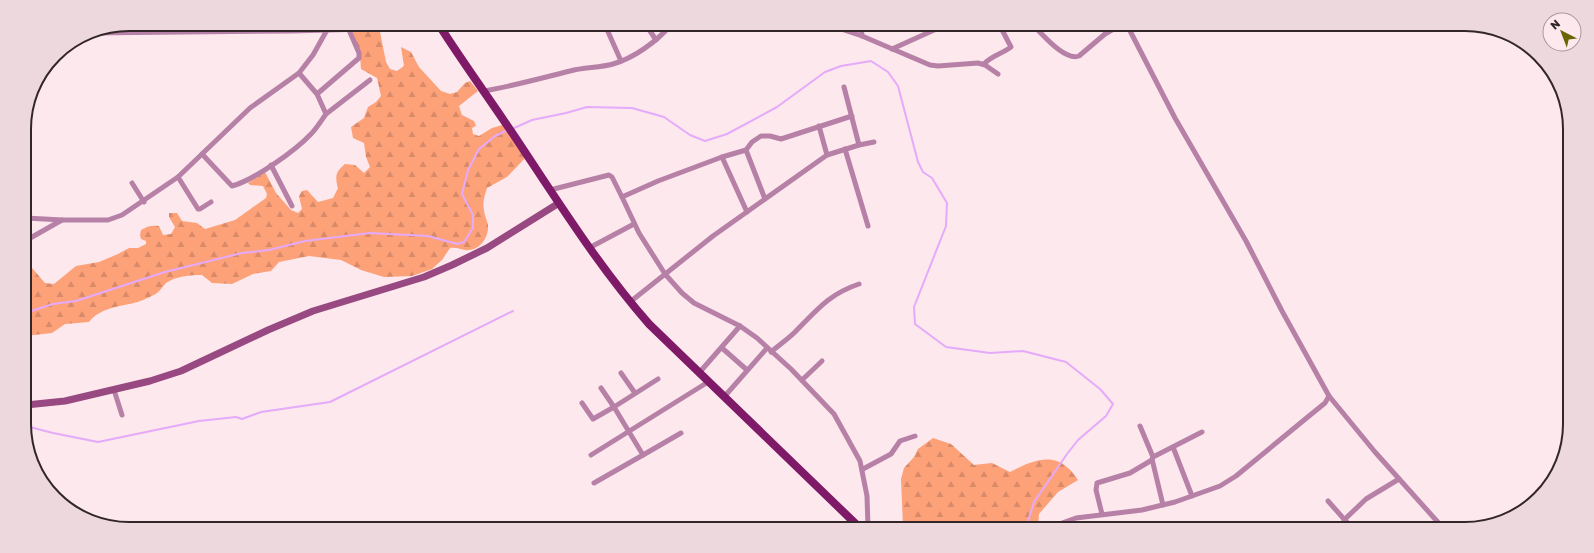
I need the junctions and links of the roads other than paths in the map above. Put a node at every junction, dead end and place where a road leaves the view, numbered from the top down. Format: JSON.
{"nodes":[{"id":1,"x":267,"y":31,"type":"edge"},
{"id":2,"x":326,"y":31,"type":"edge"},
{"id":3,"x":349,"y":31,"type":"edge"},
{"id":4,"x":444,"y":31,"type":"edge"},
{"id":5,"x":608,"y":31,"type":"edge"},
{"id":6,"x":650,"y":31,"type":"edge"},
{"id":7,"x":666,"y":31,"type":"edge"},
{"id":8,"x":847,"y":31,"type":"edge"},
{"id":9,"x":862,"y":31,"type":"edge"},
{"id":10,"x":932,"y":31,"type":"edge"},
{"id":11,"x":1002,"y":31,"type":"edge"},
{"id":12,"x":1040,"y":31,"type":"edge"},
{"id":13,"x":1110,"y":31,"type":"edge"},
{"id":14,"x":1130,"y":31,"type":"edge"},
{"id":15,"x":107,"y":34,"type":"edge"},
{"id":16,"x":862,"y":36,"type":"junction"},
{"id":17,"x":656,"y":40,"type":"junction"},
{"id":18,"x":892,"y":49,"type":"junction"},
{"id":19,"x":620,"y":61,"type":"junction"},
{"id":20,"x":984,"y":64,"type":"junction"},
{"id":21,"x":300,"y":73,"type":"junction"},
{"id":22,"x":998,"y":74,"type":"dead end"},
{"id":23,"x":370,"y":80,"type":"dead end"},
{"id":24,"x":844,"y":87,"type":"dead end"},
{"id":25,"x":484,"y":91,"type":"junction"},
{"id":26,"x":317,"y":94,"type":"junction"},
{"id":27,"x":326,"y":114,"type":"junction"},
{"id":28,"x":852,"y":116,"type":"junction"},
{"id":29,"x":819,"y":126,"type":"junction"},
{"id":30,"x":874,"y":142,"type":"dead end"},
{"id":31,"x":859,"y":145,"type":"junction"},
{"id":32,"x":845,"y":149,"type":"junction"},
{"id":33,"x":746,"y":150,"type":"junction"},
{"id":34,"x":202,"y":154,"type":"junction"},
{"id":35,"x":828,"y":155,"type":"junction"},
{"id":36,"x":722,"y":157,"type":"junction"},
{"id":37,"x":271,"y":166,"type":"junction"},
{"id":38,"x":178,"y":177,"type":"junction"},
{"id":39,"x":132,"y":183,"type":"dead end"},
{"id":40,"x":550,"y":190,"type":"junction"},
{"id":41,"x":622,"y":197,"type":"junction"},
{"id":42,"x":765,"y":198,"type":"junction"},
{"id":43,"x":144,"y":202,"type":"junction"},
{"id":44,"x":211,"y":202,"type":"dead end"},
{"id":45,"x":559,"y":203,"type":"junction"},
{"id":46,"x":292,"y":206,"type":"dead end"},
{"id":47,"x":747,"y":212,"type":"junction"},
{"id":48,"x":31,"y":218,"type":"edge"},
{"id":49,"x":63,"y":220,"type":"junction"},
{"id":50,"x":634,"y":224,"type":"junction"},
{"id":51,"x":868,"y":226,"type":"dead end"},
{"id":52,"x":31,"y":238,"type":"edge"},
{"id":53,"x":589,"y":248,"type":"junction"},
{"id":54,"x":665,"y":274,"type":"junction"},
{"id":55,"x":860,"y":284,"type":"dead end"},
{"id":56,"x":630,"y":302,"type":"junction"},
{"id":57,"x":740,"y":326,"type":"junction"},
{"id":58,"x":722,"y":348,"type":"junction"},
{"id":59,"x":766,"y":348,"type":"junction"},
{"id":60,"x":771,"y":352,"type":"junction"},
{"id":61,"x":822,"y":361,"type":"dead end"},
{"id":62,"x":747,"y":370,"type":"junction"},
{"id":63,"x":620,"y":372,"type":"dead end"},
{"id":64,"x":699,"y":373,"type":"junction"},
{"id":65,"x":658,"y":379,"type":"dead end"},
{"id":66,"x":802,"y":380,"type":"junction"},
{"id":67,"x":708,"y":382,"type":"junction"},
{"id":68,"x":601,"y":388,"type":"dead end"},
{"id":69,"x":114,"y":390,"type":"junction"},
{"id":70,"x":635,"y":393,"type":"junction"},
{"id":71,"x":1329,"y":396,"type":"junction"},
{"id":72,"x":724,"y":397,"type":"junction"},
{"id":73,"x":31,"y":404,"type":"edge"},
{"id":74,"x":582,"y":404,"type":"dead end"},
{"id":75,"x":614,"y":407,"type":"junction"},
{"id":76,"x":122,"y":416,"type":"dead end"},
{"id":77,"x":1140,"y":426,"type":"dead end"},
{"id":78,"x":630,"y":432,"type":"junction"},
{"id":79,"x":1202,"y":432,"type":"dead end"},
{"id":80,"x":681,"y":433,"type":"dead end"},
{"id":81,"x":915,"y":436,"type":"dead end"},
{"id":82,"x":1173,"y":447,"type":"junction"},
{"id":83,"x":591,"y":455,"type":"dead end"},
{"id":84,"x":643,"y":455,"type":"junction"},
{"id":85,"x":1153,"y":458,"type":"junction"},
{"id":86,"x":863,"y":469,"type":"junction"},
{"id":87,"x":1399,"y":479,"type":"junction"},
{"id":88,"x":594,"y":483,"type":"dead end"},
{"id":89,"x":1192,"y":496,"type":"junction"},
{"id":90,"x":1328,"y":501,"type":"dead end"},
{"id":91,"x":1163,"y":505,"type":"junction"},
{"id":92,"x":1102,"y":514,"type":"junction"},
{"id":93,"x":1344,"y":520,"type":"joint"},
{"id":94,"x":853,"y":522,"type":"edge"},
{"id":95,"x":868,"y":522,"type":"edge"},
{"id":96,"x":1065,"y":522,"type":"edge"},
{"id":97,"x":1438,"y":522,"type":"edge"}],
"edges":[{"from":1,"to":15,"type":"street"},
{"from":2,"to":21,"type":"street"},
{"from":3,"to":26,"type":"street"},
{"from":4,"to":25,"type":"main road"},
{"from":5,"to":19,"type":"street"},
{"from":6,"to":17,"type":"street"},
{"from":7,"to":17,"type":"street"},
{"from":8,"to":16,"type":"street"},
{"from":9,"to":16,"type":"street"},
{"from":10,"to":18,"type":"street"},
{"from":11,"to":20,"type":"street"},
{"from":12,"to":13,"type":"street"},
{"from":14,"to":71,"type":"street"},
{"from":16,"to":18,"type":"street"},
{"from":17,"to":19,"type":"street"},
{"from":18,"to":20,"type":"street"},
{"from":19,"to":25,"type":"street"},
{"from":20,"to":22,"type":"street"},
{"from":21,"to":26,"type":"street"},
{"from":21,"to":34,"type":"street"},
{"from":23,"to":27,"type":"street"},
{"from":24,"to":28,"type":"street"},
{"from":25,"to":40,"type":"main road"},
{"from":26,"to":27,"type":"street"},
{"from":27,"to":37,"type":"street"},
{"from":28,"to":29,"type":"street"},
{"from":28,"to":31,"type":"street"},
{"from":29,"to":33,"type":"street"},
{"from":29,"to":35,"type":"street"},
{"from":30,"to":31,"type":"street"},
{"from":31,"to":32,"type":"street"},
{"from":32,"to":35,"type":"street"},
{"from":32,"to":51,"type":"street"},
{"from":33,"to":36,"type":"street"},
{"from":33,"to":42,"type":"street"},
{"from":34,"to":37,"type":"street"},
{"from":34,"to":38,"type":"street"},
{"from":35,"to":42,"type":"street"},
{"from":36,"to":41,"type":"street"},
{"from":36,"to":47,"type":"street"},
{"from":37,"to":46,"type":"street"},
{"from":38,"to":43,"type":"street"},
{"from":38,"to":44,"type":"street"},
{"from":39,"to":43,"type":"street"},
{"from":40,"to":41,"type":"street"},
{"from":40,"to":45,"type":"main road"},
{"from":41,"to":50,"type":"street"},
{"from":42,"to":47,"type":"street"},
{"from":43,"to":49,"type":"street"},
{"from":45,"to":53,"type":"main road"},
{"from":45,"to":69,"type":"street"},
{"from":47,"to":54,"type":"street"},
{"from":48,"to":49,"type":"street"},
{"from":49,"to":52,"type":"street"},
{"from":50,"to":53,"type":"street"},
{"from":50,"to":54,"type":"street"},
{"from":53,"to":56,"type":"main road"},
{"from":54,"to":56,"type":"street"},
{"from":54,"to":57,"type":"street"},
{"from":55,"to":60,"type":"street"},
{"from":56,"to":64,"type":"main road"},
{"from":57,"to":58,"type":"street"},
{"from":57,"to":59,"type":"street"},
{"from":58,"to":62,"type":"street"},
{"from":58,"to":64,"type":"street"},
{"from":59,"to":60,"type":"street"},
{"from":59,"to":62,"type":"street"},
{"from":60,"to":66,"type":"street"},
{"from":61,"to":66,"type":"street"},
{"from":62,"to":72,"type":"street"},
{"from":63,"to":70,"type":"street"},
{"from":64,"to":67,"type":"main road"},
{"from":65,"to":70,"type":"street"},
{"from":66,"to":86,"type":"street"},
{"from":67,"to":72,"type":"main road"},
{"from":67,"to":78,"type":"street"},
{"from":68,"to":75,"type":"street"},
{"from":69,"to":73,"type":"street"},
{"from":69,"to":76,"type":"street"},
{"from":70,"to":75,"type":"street"},
{"from":71,"to":87,"type":"street"},
{"from":71,"to":89,"type":"street"},
{"from":72,"to":94,"type":"main road"},
{"from":74,"to":75,"type":"street"},
{"from":75,"to":78,"type":"street"},
{"from":77,"to":85,"type":"street"},
{"from":78,"to":83,"type":"street"},
{"from":78,"to":84,"type":"street"},
{"from":79,"to":82,"type":"street"},
{"from":80,"to":84,"type":"street"},
{"from":81,"to":86,"type":"street"},
{"from":82,"to":85,"type":"street"},
{"from":82,"to":89,"type":"street"},
{"from":84,"to":88,"type":"street"},
{"from":85,"to":91,"type":"street"},
{"from":85,"to":92,"type":"street"},
{"from":86,"to":95,"type":"street"},
{"from":87,"to":93,"type":"street"},
{"from":87,"to":97,"type":"street"},
{"from":89,"to":91,"type":"street"},
{"from":90,"to":93,"type":"street"},
{"from":91,"to":92,"type":"street"},
{"from":92,"to":96,"type":"street"}]}
